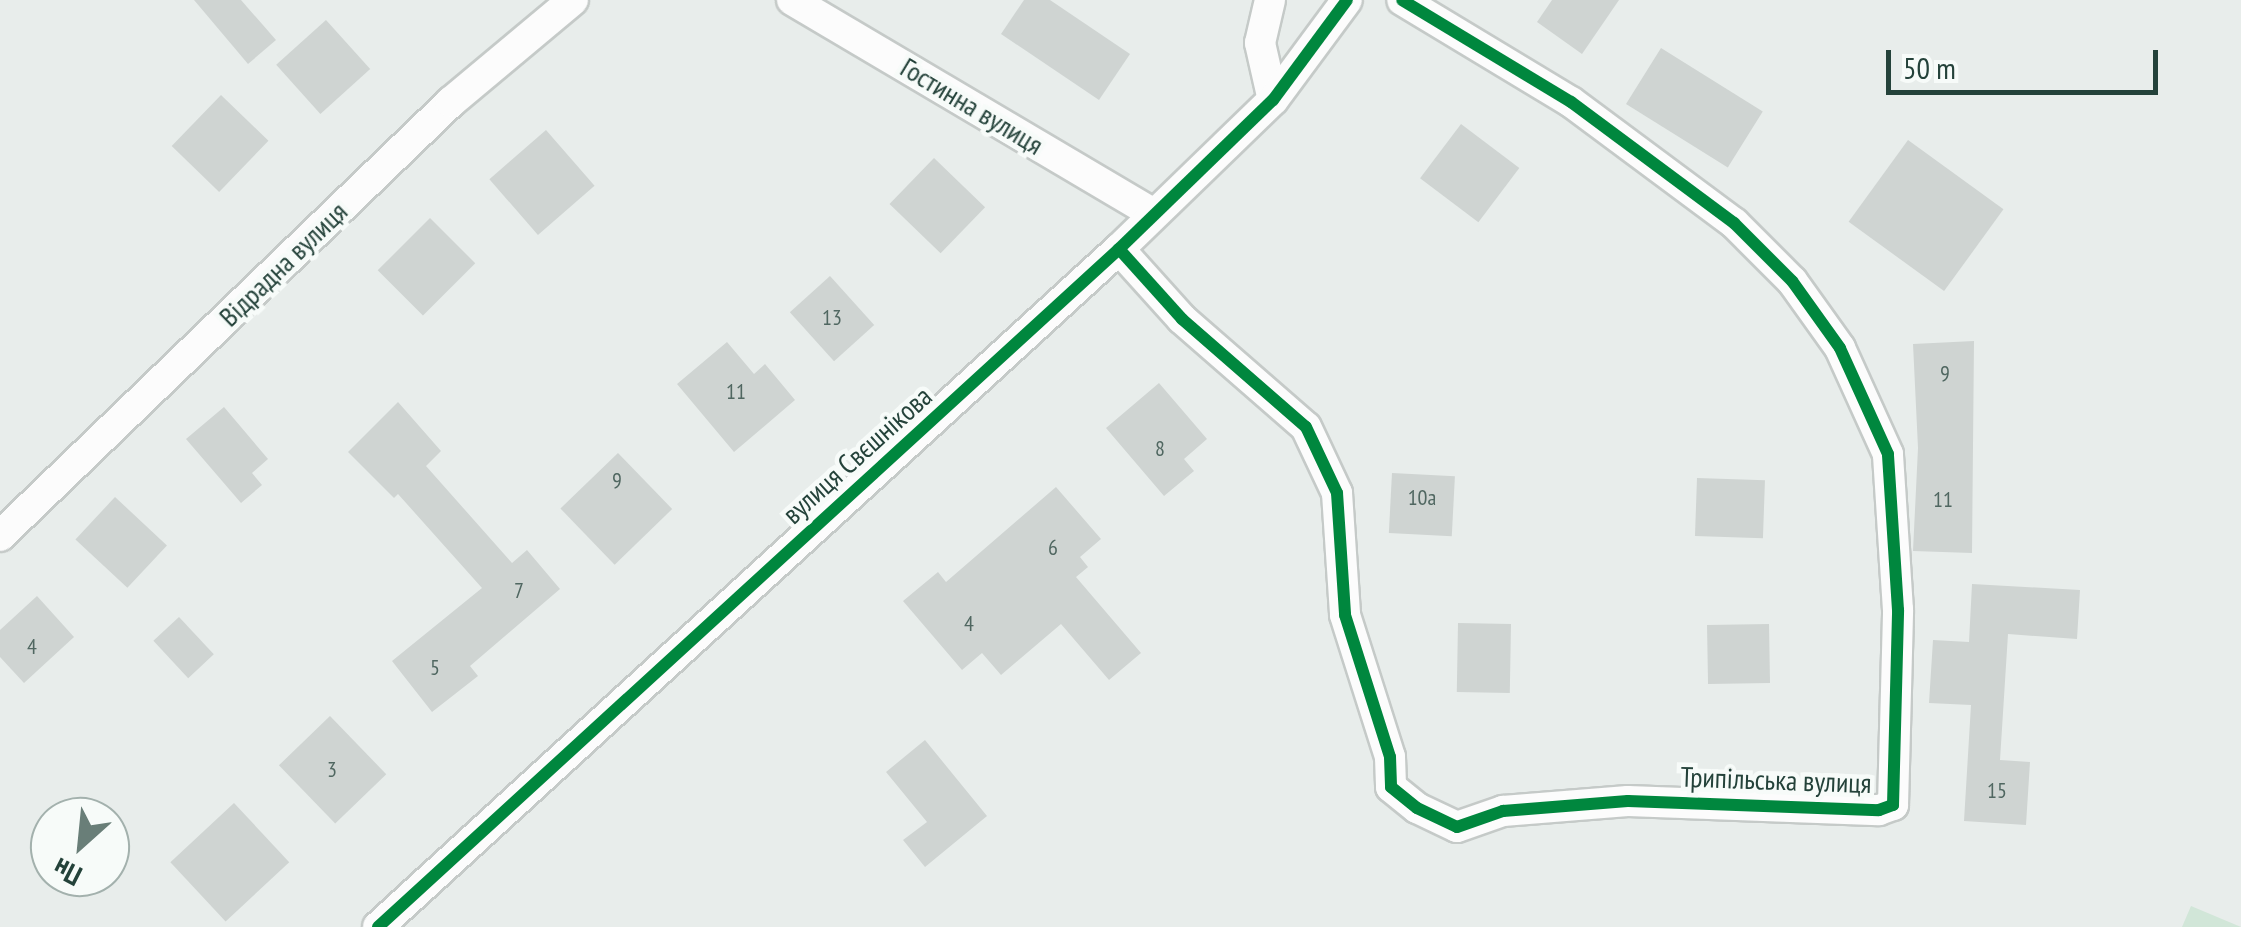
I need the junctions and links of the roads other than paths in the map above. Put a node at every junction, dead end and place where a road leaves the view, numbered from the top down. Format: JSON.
{"nodes":[{"id":1,"x":572,"y":0,"type":"edge"},
{"id":2,"x":792,"y":0,"type":"edge"},
{"id":3,"x":1270,"y":0,"type":"edge"},
{"id":4,"x":1346,"y":0,"type":"edge"},
{"id":5,"x":1402,"y":0,"type":"edge"},
{"id":6,"x":1273,"y":100,"type":"junction"},
{"id":7,"x":1151,"y":212,"type":"junction"},
{"id":8,"x":1119,"y":249,"type":"junction"},
{"id":9,"x":0,"y":536,"type":"edge"},
{"id":10,"x":378,"y":927,"type":"edge"}],
"edges":[{"from":1,"to":9,"type":"street","name":"Відрадна вулиця"},
{"from":2,"to":7,"type":"street","name":"Гостинна вулиця"},
{"from":3,"to":6,"type":"street"},
{"from":4,"to":6,"type":"street","name":"вулиця Свєшнікова"},
{"from":5,"to":8,"type":"street","name":"Трипільська вулиця"},
{"from":6,"to":7,"type":"street","name":"вулиця Свєшнікова"},
{"from":7,"to":8,"type":"street","name":"вулиця Свєшнікова"},
{"from":8,"to":10,"type":"street","name":"вулиця Свєшнікова"}]}
